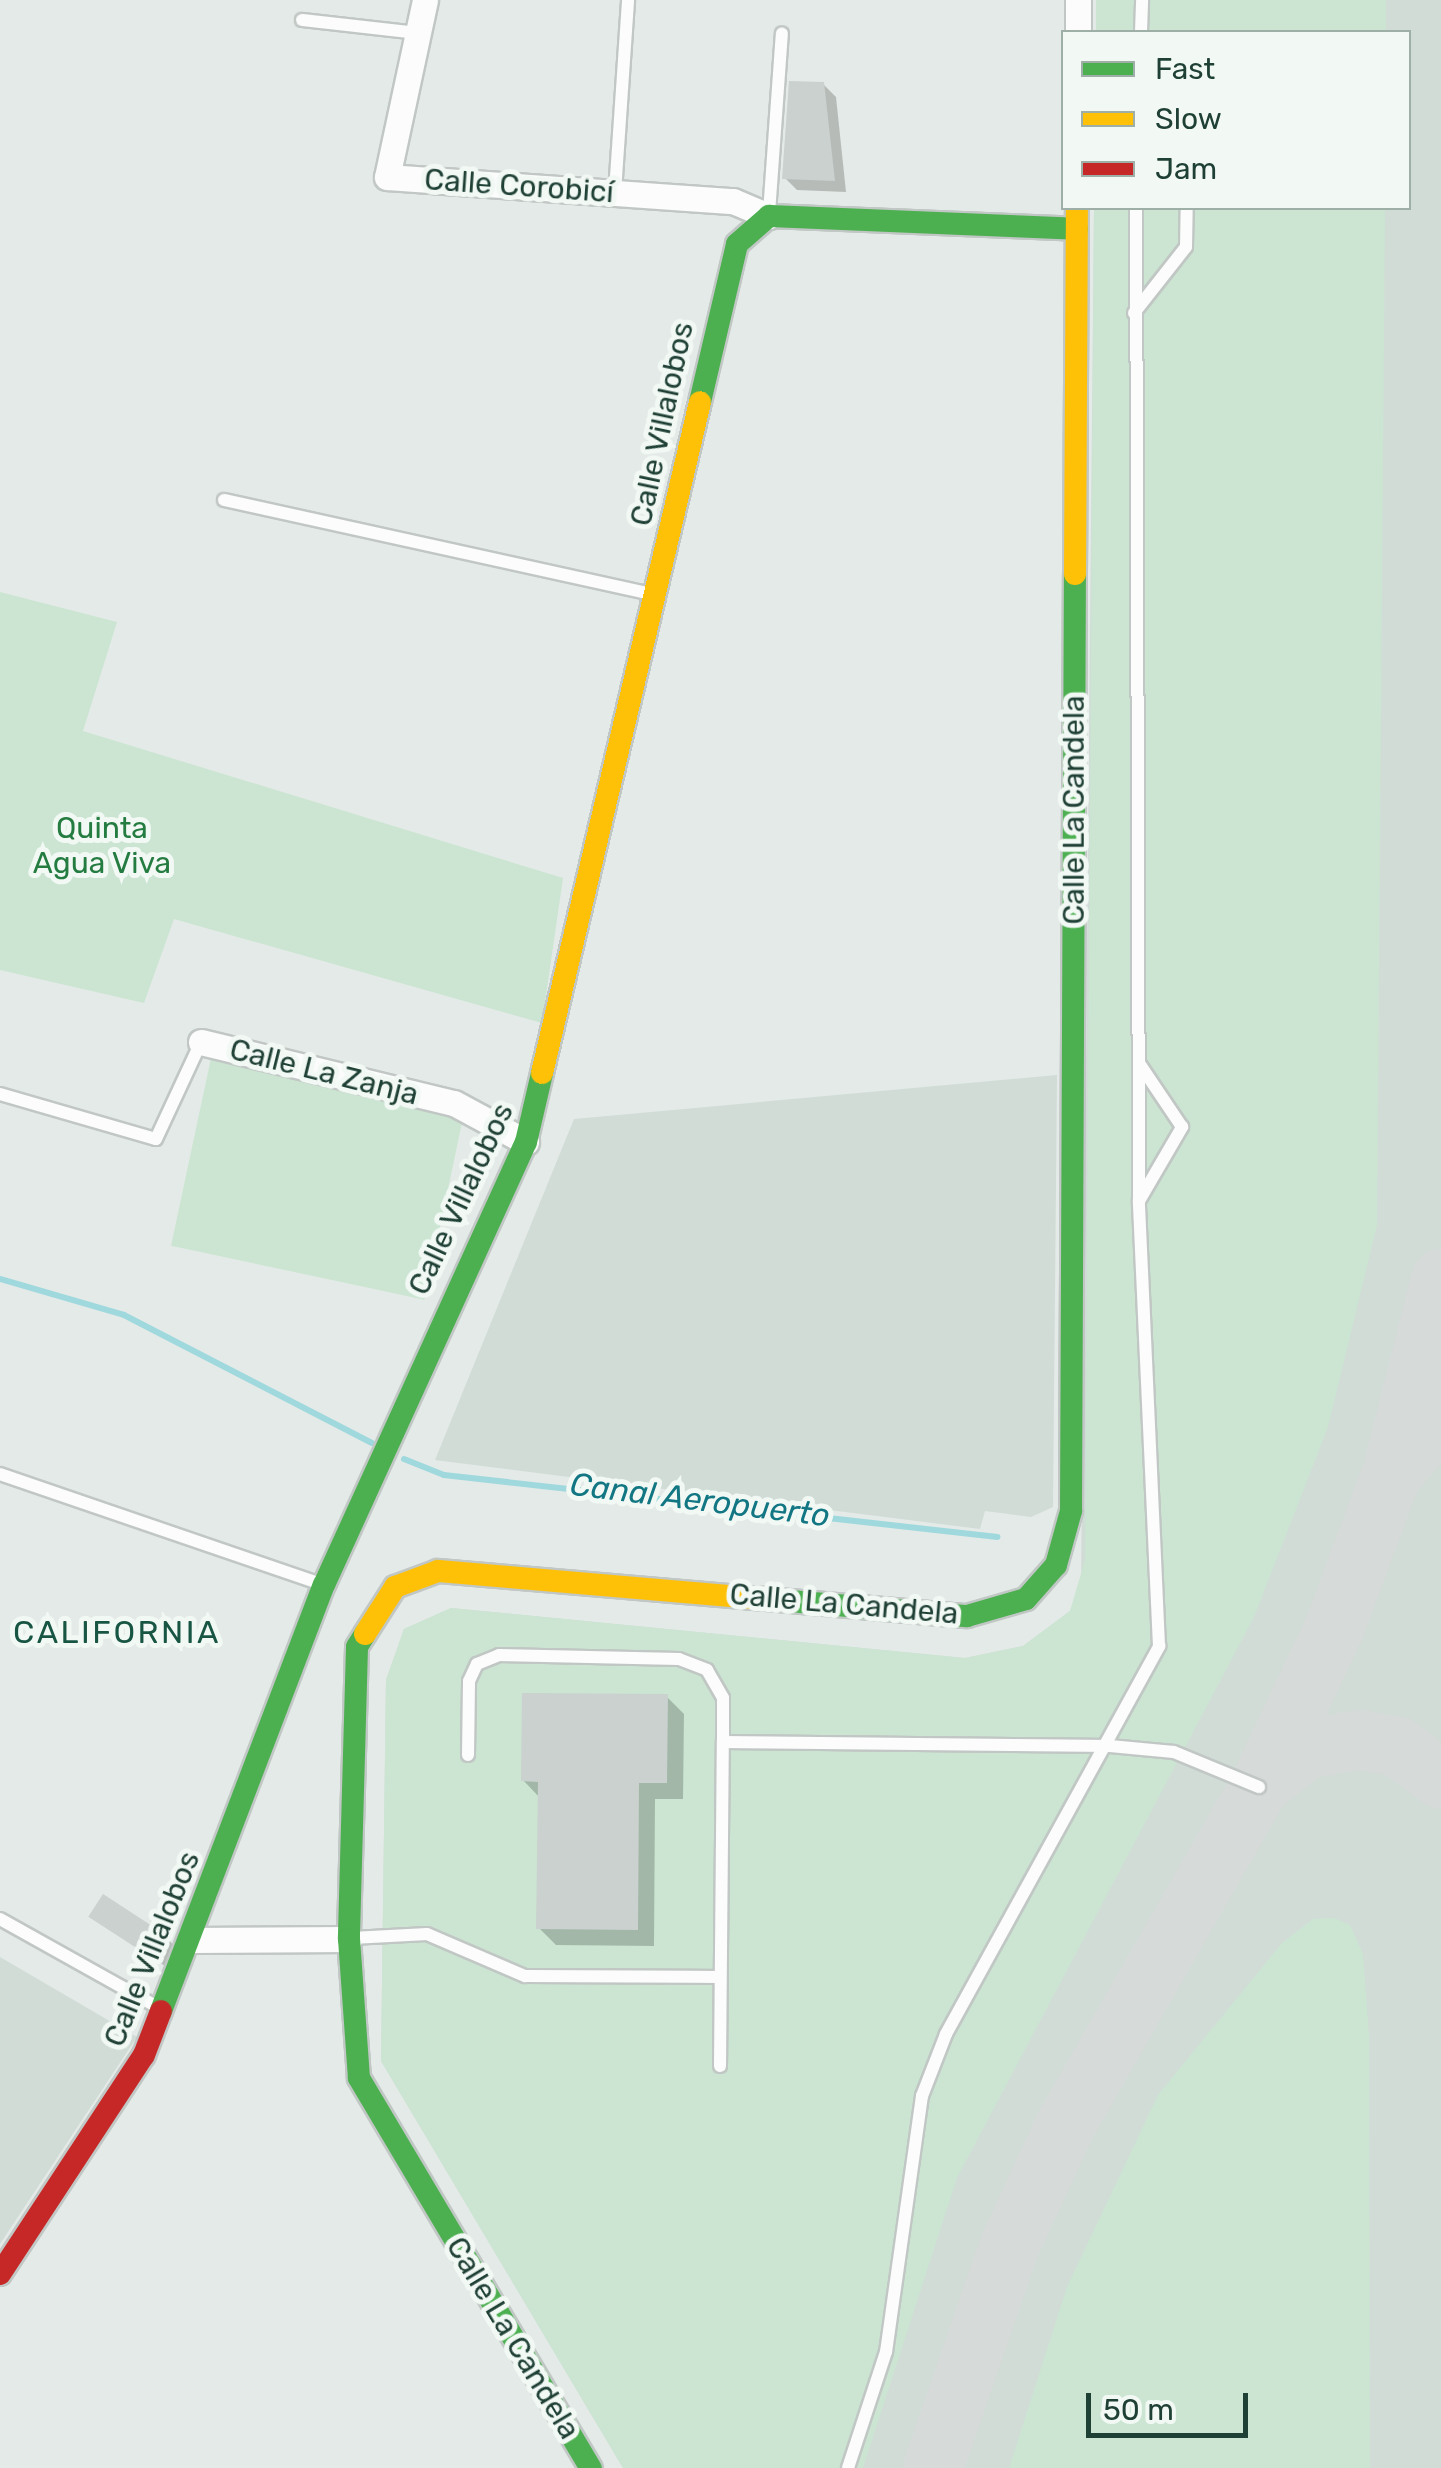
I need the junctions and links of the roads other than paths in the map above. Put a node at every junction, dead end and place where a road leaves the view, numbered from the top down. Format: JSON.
{"nodes":[{"id":1,"x":425,"y":0,"type":"edge"},
{"id":2,"x":628,"y":0,"type":"edge"},
{"id":3,"x":1078,"y":0,"type":"edge"},
{"id":4,"x":1142,"y":0,"type":"edge"},
{"id":5,"x":302,"y":20,"type":"dead end"},
{"id":6,"x":1078,"y":30,"type":"edge"},
{"id":7,"x":1141,"y":30,"type":"edge"},
{"id":8,"x":418,"y":32,"type":"junction"},
{"id":9,"x":782,"y":34,"type":"dead end"},
{"id":10,"x":615,"y":192,"type":"junction"},
{"id":11,"x":1136,"y":210,"type":"edge"},
{"id":12,"x":1187,"y":210,"type":"edge"},
{"id":13,"x":769,"y":216,"type":"junction"},
{"id":14,"x":1077,"y":218,"type":"edge"},
{"id":15,"x":1134,"y":313,"type":"junction"},
{"id":16,"x":224,"y":500,"type":"dead end"},
{"id":17,"x":656,"y":594,"type":"junction"},
{"id":18,"x":201,"y":1042,"type":"joint"},
{"id":19,"x":1139,"y":1063,"type":"junction"},
{"id":20,"x":0,"y":1094,"type":"edge"},
{"id":21,"x":526,"y":1142,"type":"junction"},
{"id":22,"x":1138,"y":1201,"type":"junction"},
{"id":23,"x":0,"y":1474,"type":"edge"},
{"id":24,"x":324,"y":1585,"type":"junction"},
{"id":25,"x":723,"y":1742,"type":"junction"},
{"id":26,"x":1110,"y":1746,"type":"junction"},
{"id":27,"x":468,"y":1754,"type":"dead end"},
{"id":28,"x":1259,"y":1787,"type":"dead end"},
{"id":29,"x":0,"y":1919,"type":"edge"},
{"id":30,"x":349,"y":1939,"type":"junction"},
{"id":31,"x":192,"y":1940,"type":"junction"},
{"id":32,"x":720,"y":1977,"type":"junction"},
{"id":33,"x":162,"y":2010,"type":"junction"},
{"id":34,"x":720,"y":2066,"type":"dead end"},
{"id":35,"x":0,"y":2274,"type":"edge"},
{"id":36,"x":592,"y":2468,"type":"edge"},
{"id":37,"x":848,"y":2468,"type":"edge"}],
"edges":[{"from":1,"to":8,"type":"street","name":"Calle Corobicí"},
{"from":2,"to":10,"type":"lane"},
{"from":3,"to":6,"type":"street"},
{"from":4,"to":7,"type":"lane"},
{"from":5,"to":8,"type":"lane"},
{"from":8,"to":10,"type":"street","name":"Calle Corobicí"},
{"from":9,"to":13,"type":"lane"},
{"from":10,"to":13,"type":"street","name":"Calle Corobicí"},
{"from":11,"to":15,"type":"lane"},
{"from":12,"to":15,"type":"lane"},
{"from":13,"to":14,"type":"street"},
{"from":13,"to":17,"type":"street","name":"Calle Villalobos"},
{"from":14,"to":30,"type":"street","name":"Calle La Candela"},
{"from":15,"to":19,"type":"lane"},
{"from":16,"to":17,"type":"lane"},
{"from":17,"to":21,"type":"street","name":"Calle Villalobos"},
{"from":18,"to":20,"type":"lane","name":"Calle La Zanja"},
{"from":18,"to":21,"type":"street","name":"Calle La Zanja"},
{"from":19,"to":22,"type":"lane"},
{"from":19,"to":22,"type":"lane"},
{"from":21,"to":24,"type":"street","name":"Calle Villalobos"},
{"from":22,"to":26,"type":"lane"},
{"from":23,"to":24,"type":"lane"},
{"from":24,"to":31,"type":"street","name":"Calle Villalobos"},
{"from":25,"to":26,"type":"lane"},
{"from":25,"to":27,"type":"lane"},
{"from":25,"to":32,"type":"lane"},
{"from":26,"to":28,"type":"lane"},
{"from":26,"to":37,"type":"lane"},
{"from":29,"to":33,"type":"lane"},
{"from":30,"to":31,"type":"street"},
{"from":30,"to":32,"type":"lane"},
{"from":30,"to":36,"type":"street","name":"Calle La Candela"},
{"from":31,"to":33,"type":"street","name":"Calle Villalobos"},
{"from":32,"to":34,"type":"lane"},
{"from":33,"to":35,"type":"street","name":"Calle Villalobos"}]}
